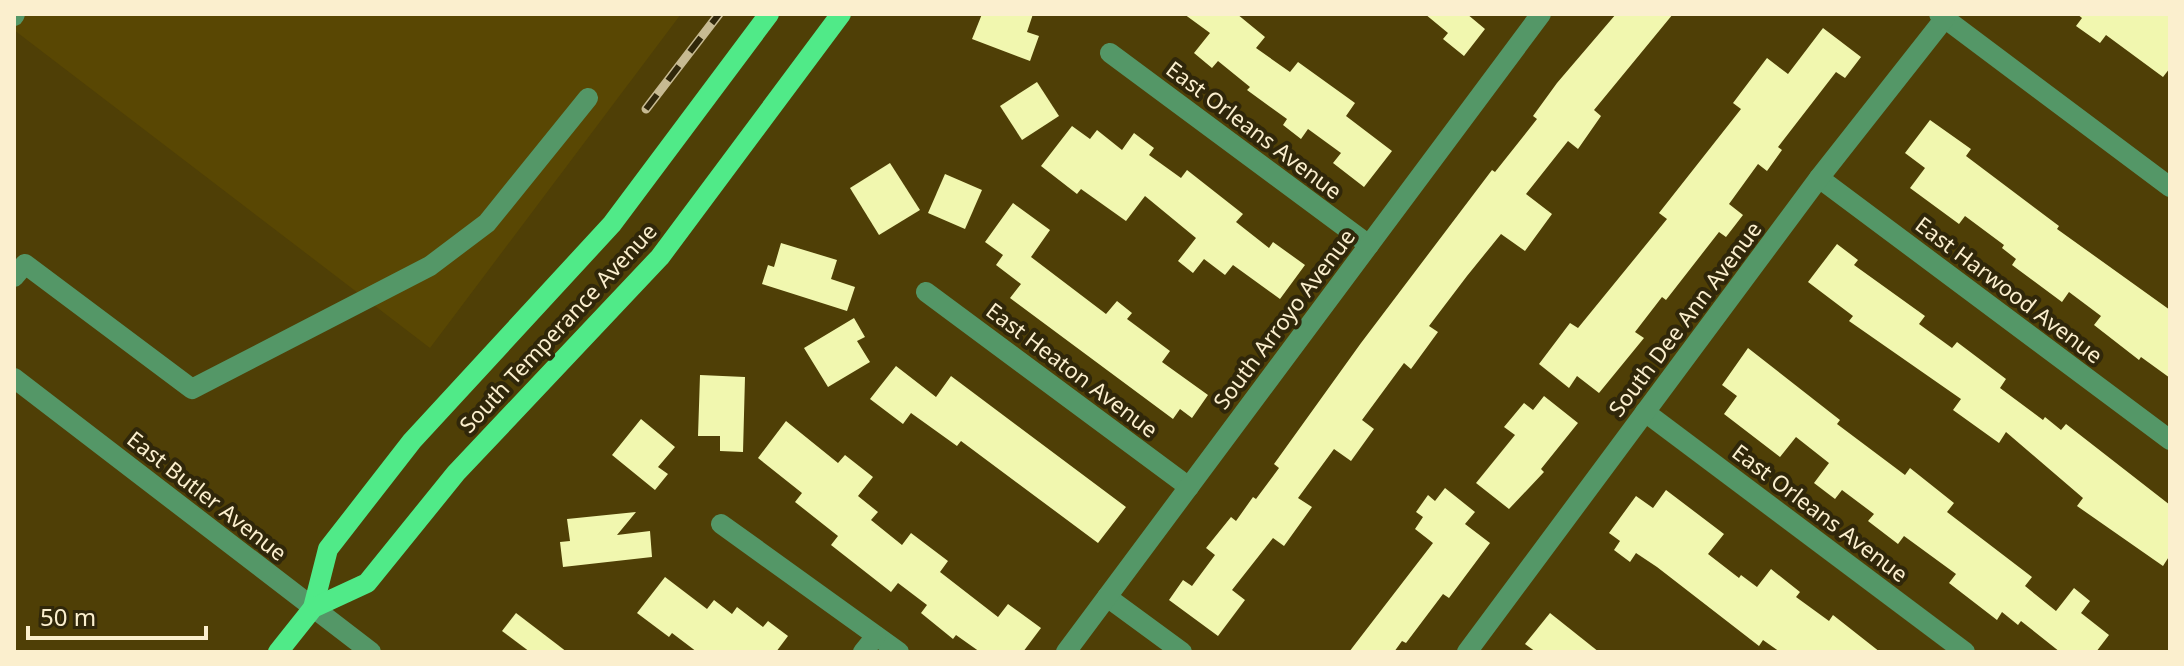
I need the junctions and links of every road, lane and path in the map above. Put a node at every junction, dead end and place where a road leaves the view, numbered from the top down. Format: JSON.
{"nodes":[{"id":1,"x":769,"y":14,"type":"edge"},
{"id":2,"x":841,"y":14,"type":"edge"},
{"id":3,"x":1541,"y":14,"type":"edge"},
{"id":4,"x":1942,"y":16,"type":"edge"},
{"id":5,"x":1110,"y":53,"type":"dead end"},
{"id":6,"x":588,"y":98,"type":"dead end"},
{"id":7,"x":1819,"y":178,"type":"junction"},
{"id":8,"x":2170,"y":187,"type":"edge"},
{"id":9,"x":1369,"y":245,"type":"junction"},
{"id":10,"x":18,"y":266,"type":"edge"},
{"id":11,"x":926,"y":292,"type":"dead end"},
{"id":12,"x":14,"y":378,"type":"edge"},
{"id":13,"x":1645,"y":412,"type":"junction"},
{"id":14,"x":2170,"y":440,"type":"edge"},
{"id":15,"x":1189,"y":487,"type":"junction"},
{"id":16,"x":721,"y":524,"type":"dead end"},
{"id":17,"x":1107,"y":597,"type":"junction"},
{"id":18,"x":313,"y":608,"type":"junction"},
{"id":19,"x":870,"y":644,"type":"edge"},
{"id":20,"x":278,"y":652,"type":"edge"},
{"id":21,"x":371,"y":652,"type":"edge"},
{"id":22,"x":899,"y":652,"type":"edge"},
{"id":23,"x":1066,"y":652,"type":"edge"},
{"id":24,"x":1182,"y":652,"type":"edge"},
{"id":25,"x":1467,"y":652,"type":"edge"},
{"id":26,"x":1965,"y":652,"type":"edge"}],
"edges":[{"from":1,"to":18,"type":"main road","name":"South Temperance Avenue"},
{"from":2,"to":18,"type":"main road","name":"South Temperance Avenue"},
{"from":3,"to":9,"type":"street","name":"South Arroyo Avenue"},
{"from":4,"to":7,"type":"street","name":"South Dee Ann Avenue"},
{"from":4,"to":8,"type":"street"},
{"from":5,"to":9,"type":"street","name":"East Orleans Avenue"},
{"from":6,"to":10,"type":"street"},
{"from":7,"to":13,"type":"street","name":"South Dee Ann Avenue"},
{"from":7,"to":14,"type":"street","name":"East Harwood Avenue"},
{"from":9,"to":15,"type":"street","name":"South Arroyo Avenue"},
{"from":11,"to":15,"type":"street","name":"East Heaton Avenue"},
{"from":12,"to":18,"type":"street","name":"East Butler Avenue"},
{"from":13,"to":25,"type":"street","name":"South Dee Ann Avenue"},
{"from":13,"to":26,"type":"street","name":"East Orleans Avenue"},
{"from":15,"to":17,"type":"street","name":"South Arroyo Avenue"},
{"from":16,"to":19,"type":"street"},
{"from":17,"to":23,"type":"street","name":"South Arroyo Avenue"},
{"from":17,"to":24,"type":"street"},
{"from":18,"to":20,"type":"main road","name":"South Temperance Avenue"},
{"from":18,"to":21,"type":"street","name":"East Butler Avenue"},
{"from":19,"to":22,"type":"street"}]}
